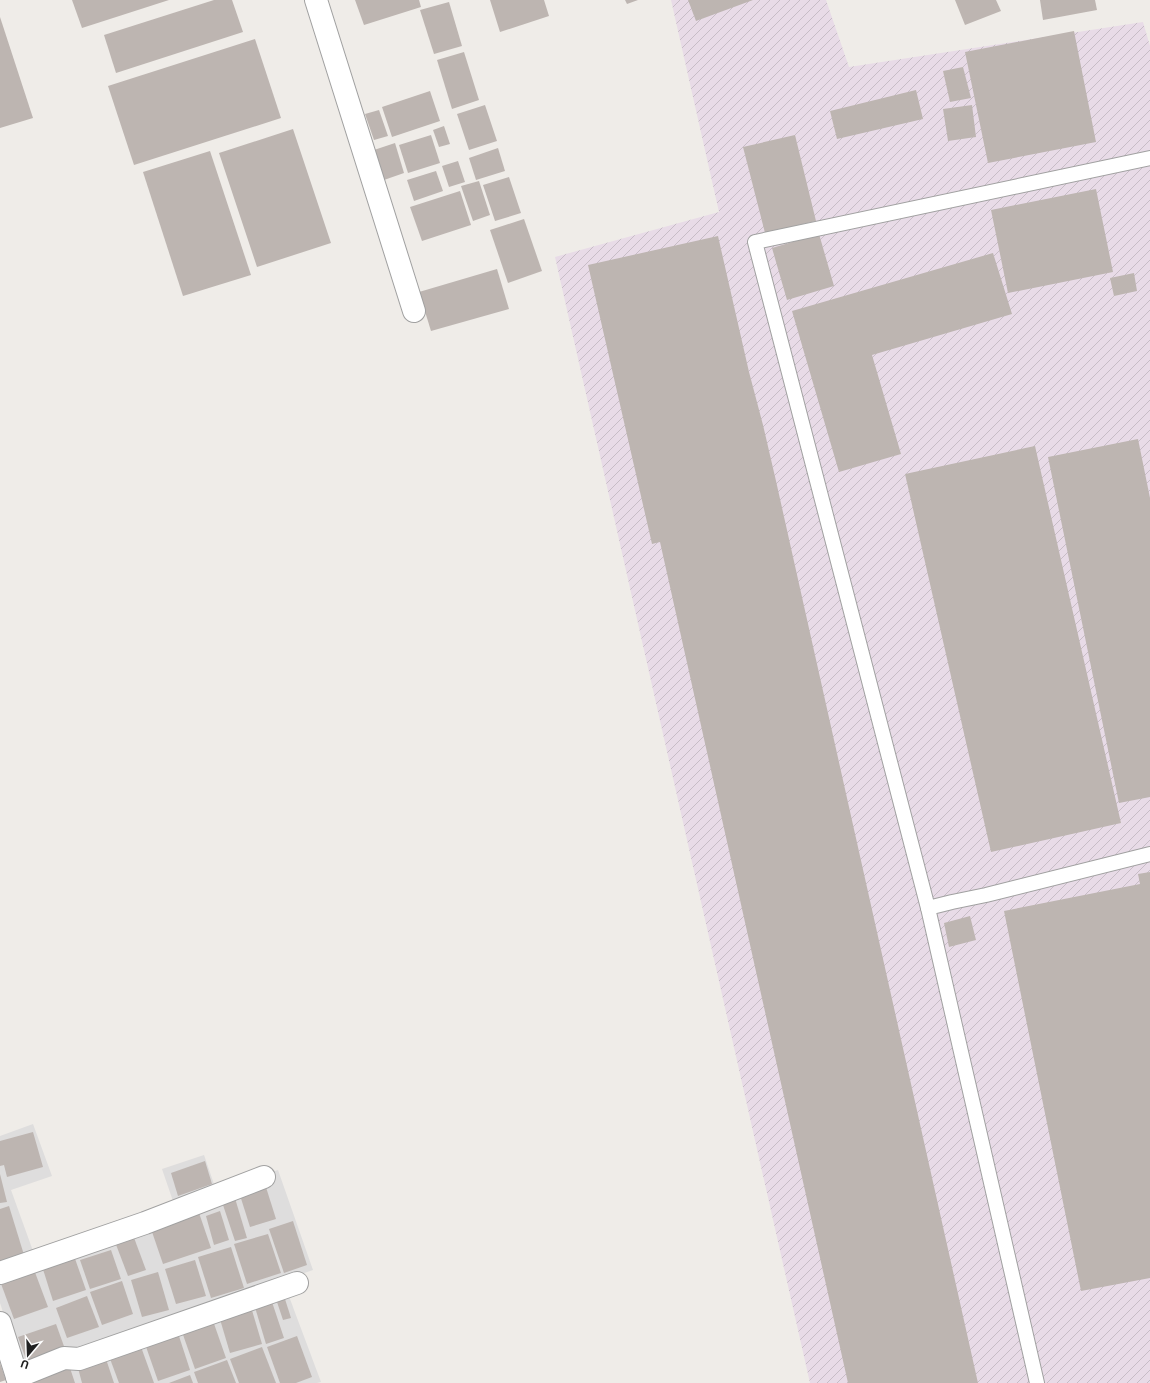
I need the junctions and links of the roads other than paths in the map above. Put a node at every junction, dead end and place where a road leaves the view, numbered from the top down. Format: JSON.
{"nodes":[{"id":1,"x":316,"y":0,"type":"edge"},
{"id":2,"x":1150,"y":158,"type":"edge"},
{"id":3,"x":414,"y":311,"type":"dead end"},
{"id":4,"x":1150,"y":854,"type":"edge"},
{"id":5,"x":928,"y":908,"type":"junction"},
{"id":6,"x":264,"y":1177,"type":"dead end"},
{"id":7,"x":0,"y":1273,"type":"edge"},
{"id":8,"x":297,"y":1283,"type":"dead end"},
{"id":9,"x":0,"y":1323,"type":"edge"},
{"id":10,"x":18,"y":1380,"type":"edge"},
{"id":11,"x":1037,"y":1383,"type":"edge"}],
"edges":[{"from":1,"to":3,"type":"street"},
{"from":2,"to":5,"type":"lane"},
{"from":4,"to":5,"type":"lane"},
{"from":5,"to":11,"type":"lane"},
{"from":6,"to":7,"type":"street"},
{"from":8,"to":10,"type":"street"},
{"from":9,"to":10,"type":"street"}]}
